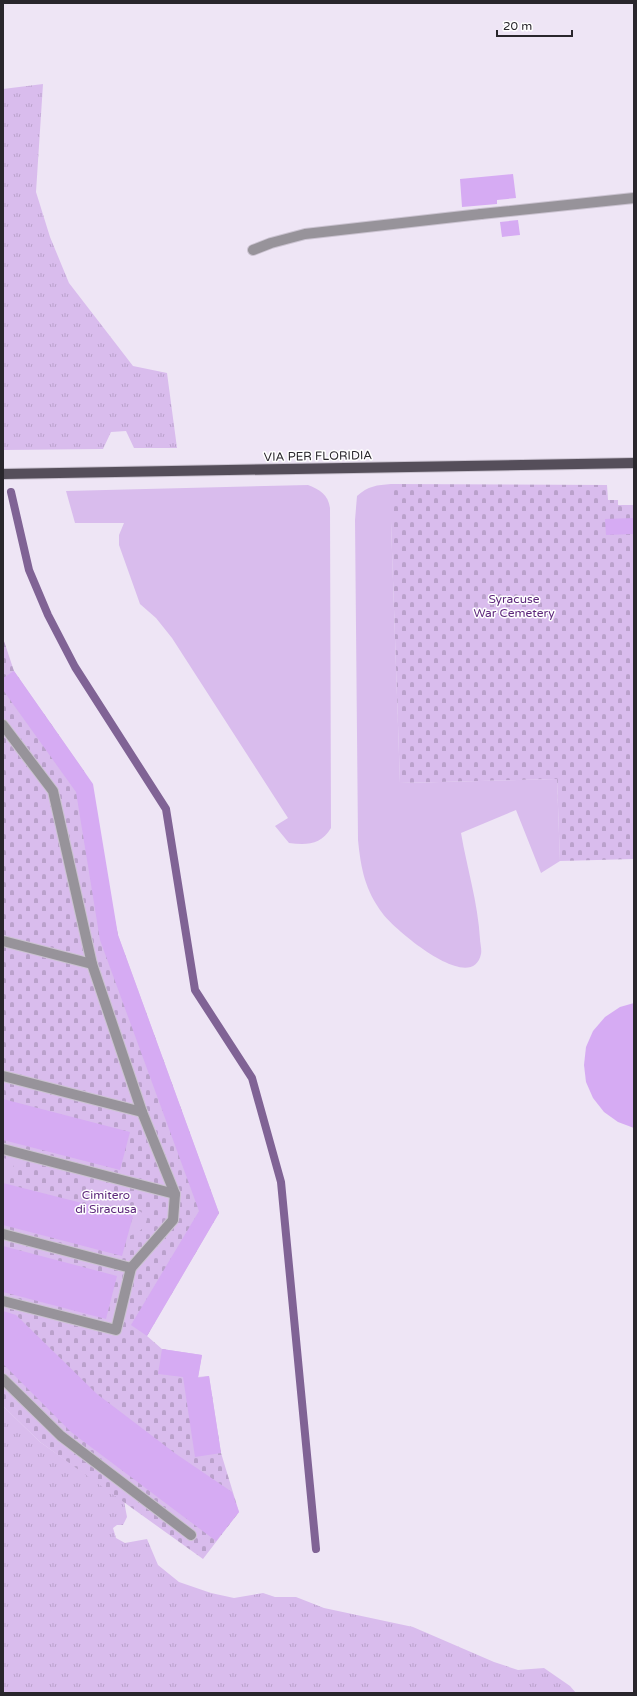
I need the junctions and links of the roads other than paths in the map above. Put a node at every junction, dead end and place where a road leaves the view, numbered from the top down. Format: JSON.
{"nodes":[{"id":1,"x":634,"y":198,"type":"edge"},
{"id":2,"x":253,"y":250,"type":"dead end"},
{"id":3,"x":634,"y":463,"type":"edge"},
{"id":4,"x":3,"y":474,"type":"edge"},
{"id":5,"x":3,"y":725,"type":"edge"},
{"id":6,"x":3,"y":941,"type":"edge"},
{"id":7,"x":92,"y":964,"type":"junction"},
{"id":8,"x":3,"y":1076,"type":"edge"},
{"id":9,"x":142,"y":1112,"type":"junction"},
{"id":10,"x":3,"y":1149,"type":"edge"},
{"id":11,"x":175,"y":1194,"type":"junction"},
{"id":12,"x":3,"y":1234,"type":"edge"},
{"id":13,"x":131,"y":1268,"type":"junction"},
{"id":14,"x":3,"y":1301,"type":"edge"},
{"id":15,"x":3,"y":1379,"type":"edge"},
{"id":16,"x":191,"y":1535,"type":"dead end"}],
"edges":[{"from":1,"to":2,"type":"street"},
{"from":3,"to":4,"type":"main road","name":"VIA PER FLORIDIA"},
{"from":5,"to":7,"type":"street"},
{"from":6,"to":7,"type":"street"},
{"from":7,"to":9,"type":"street"},
{"from":8,"to":9,"type":"street"},
{"from":9,"to":11,"type":"street"},
{"from":10,"to":11,"type":"street"},
{"from":11,"to":13,"type":"street"},
{"from":12,"to":13,"type":"street"},
{"from":13,"to":14,"type":"street"},
{"from":15,"to":16,"type":"street"}]}
